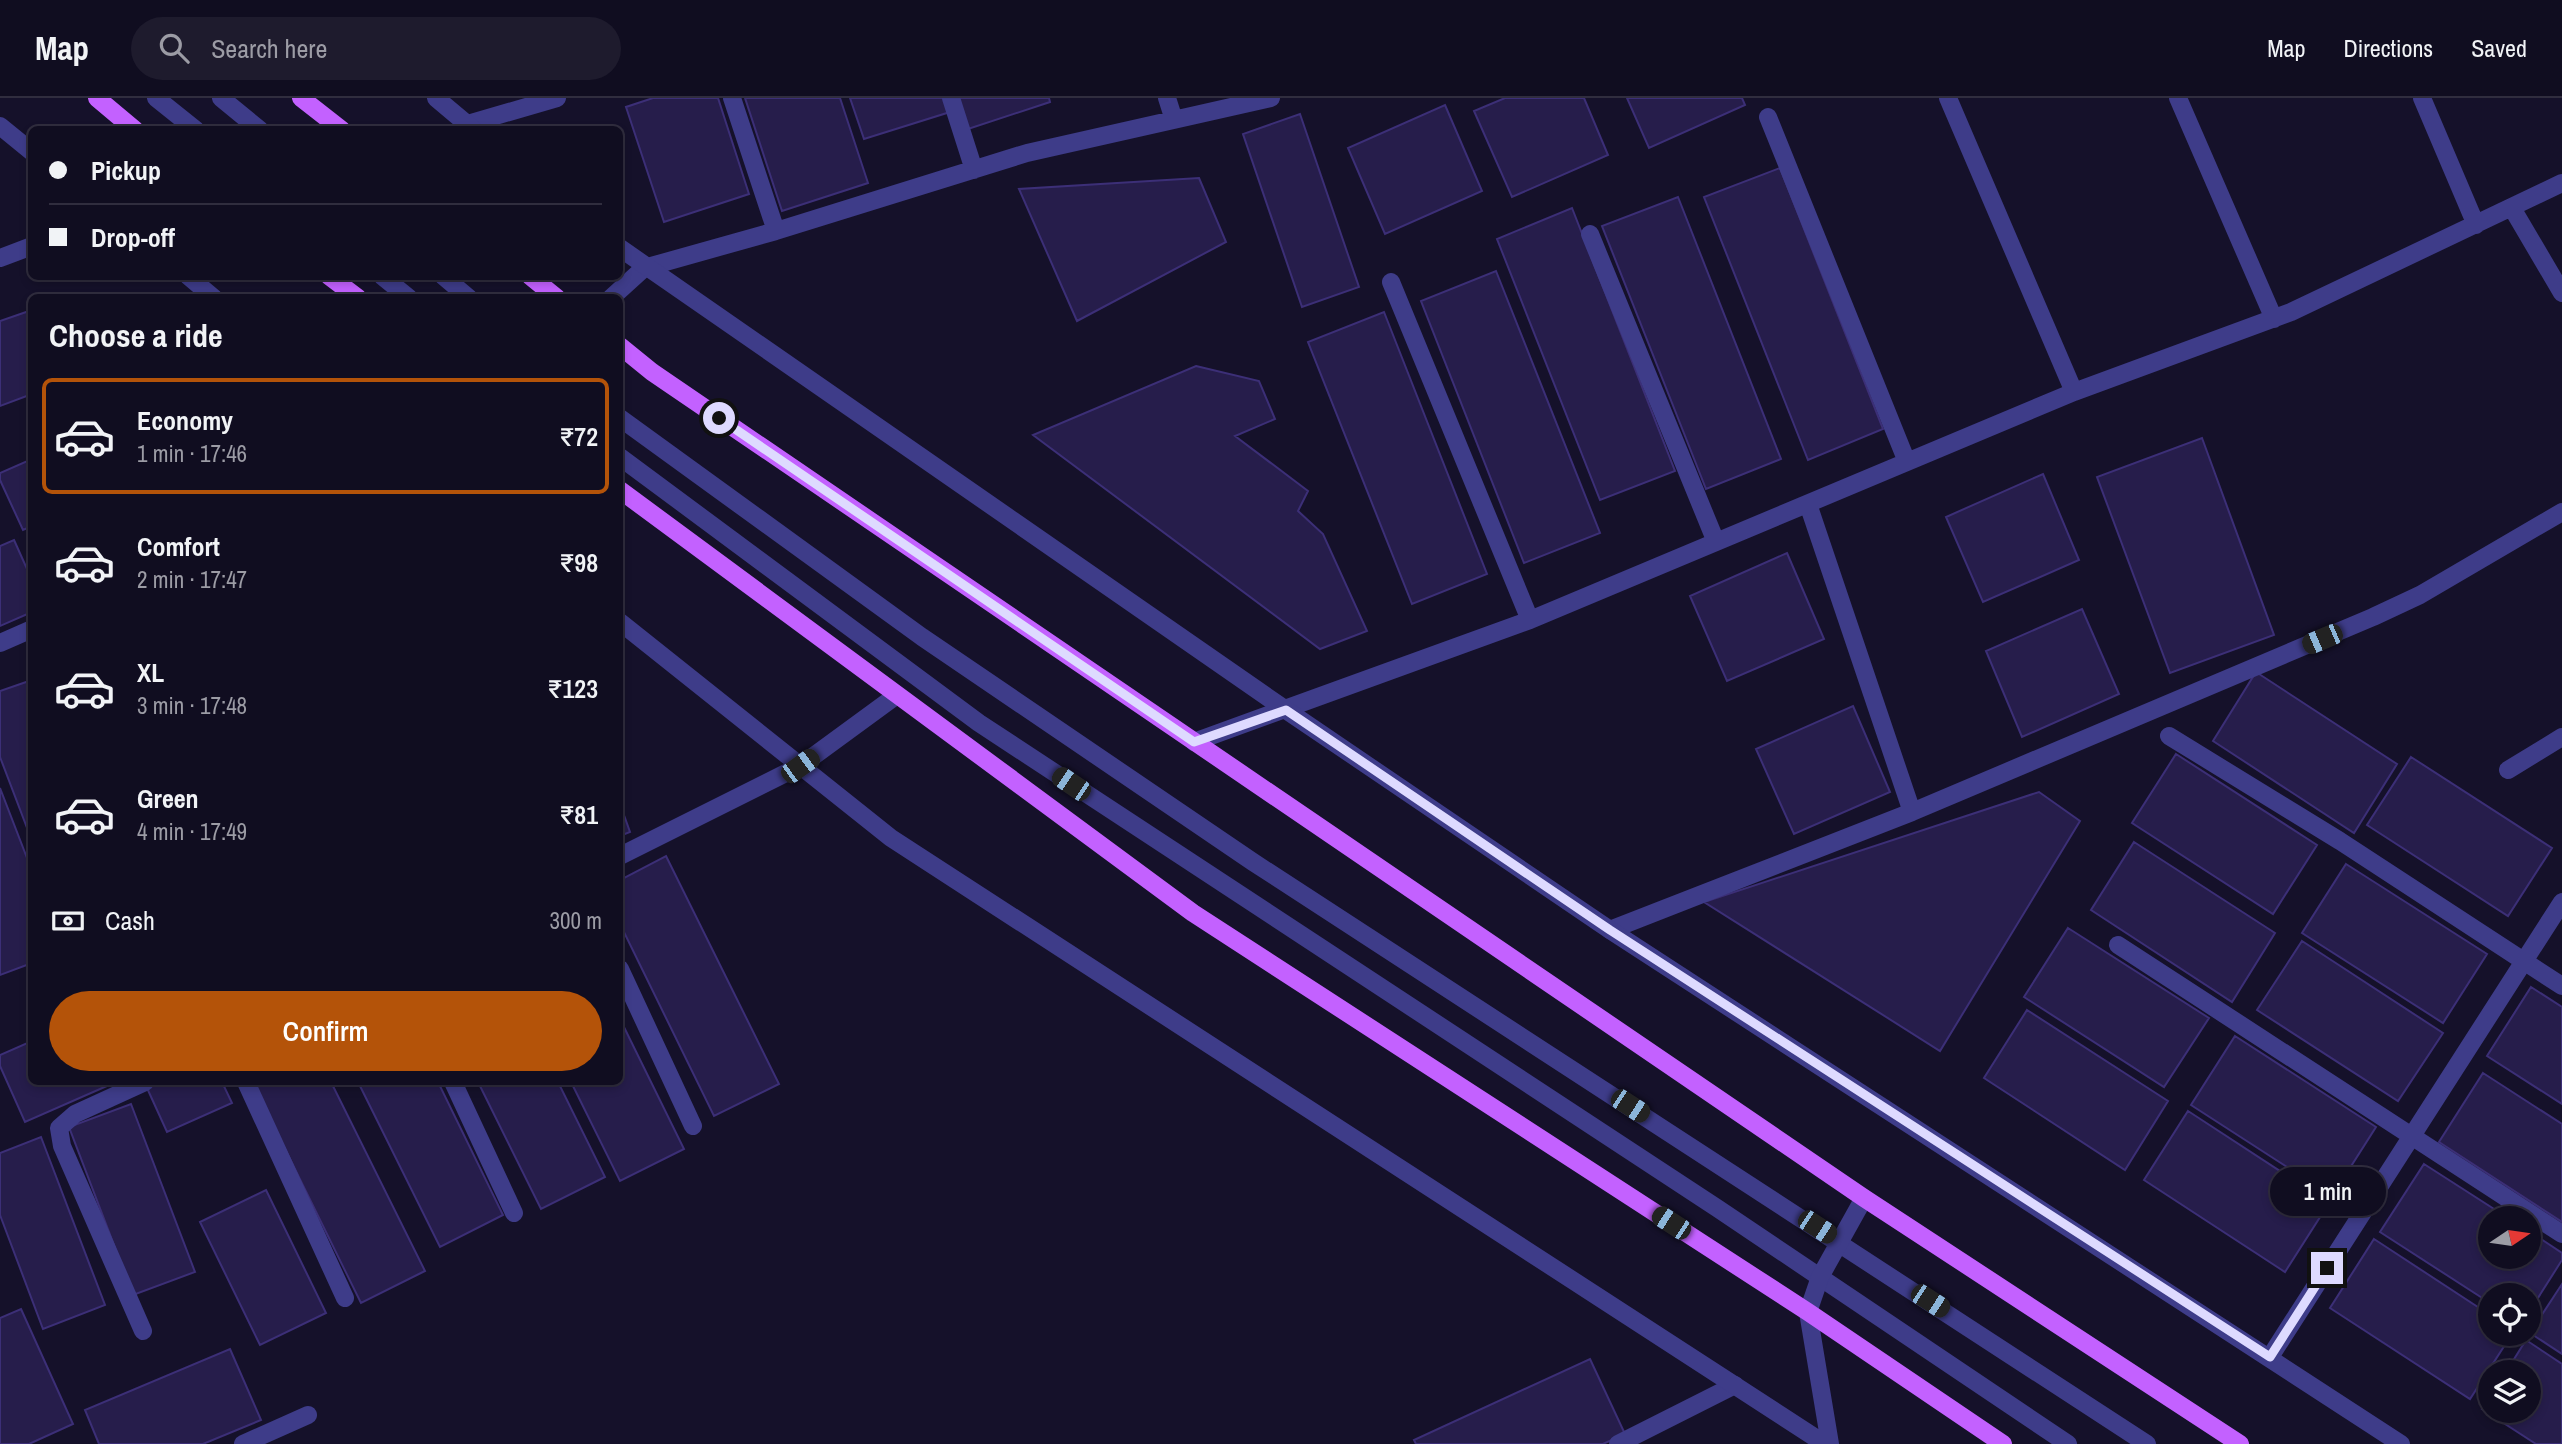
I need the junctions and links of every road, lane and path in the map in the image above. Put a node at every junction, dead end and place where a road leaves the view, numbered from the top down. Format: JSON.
{"nodes":[{"id":1,"x":97,"y":98,"type":"edge"},
{"id":2,"x":156,"y":98,"type":"edge"},
{"id":3,"x":220,"y":98,"type":"edge"},
{"id":4,"x":301,"y":98,"type":"edge"},
{"id":5,"x":436,"y":98,"type":"edge"},
{"id":6,"x":557,"y":98,"type":"edge"},
{"id":7,"x":733,"y":98,"type":"edge"},
{"id":8,"x":951,"y":98,"type":"edge"},
{"id":9,"x":1167,"y":98,"type":"edge"},
{"id":10,"x":1271,"y":98,"type":"edge"},
{"id":11,"x":1948,"y":98,"type":"edge"},
{"id":12,"x":2178,"y":98,"type":"edge"},
{"id":13,"x":2422,"y":98,"type":"edge"},
{"id":14,"x":1768,"y":117,"type":"dead end"},
{"id":15,"x":1174,"y":120,"type":"junction"},
{"id":16,"x":130,"y":126,"type":"edge"},
{"id":17,"x":191,"y":126,"type":"edge"},
{"id":18,"x":255,"y":126,"type":"edge"},
{"id":19,"x":337,"y":126,"type":"edge"},
{"id":20,"x":470,"y":126,"type":"edge"},
{"id":21,"x":474,"y":126,"type":"edge"},
{"id":22,"x":0,"y":127,"type":"edge"},
{"id":23,"x":28,"y":149,"type":"edge"},
{"id":24,"x":974,"y":170,"type":"junction"},
{"id":25,"x":2562,"y":183,"type":"edge"},
{"id":26,"x":2512,"y":208,"type":"junction"},
{"id":27,"x":2476,"y":225,"type":"junction"},
{"id":28,"x":776,"y":231,"type":"junction"},
{"id":29,"x":1590,"y":234,"type":"dead end"},
{"id":30,"x":28,"y":248,"type":"edge"},
{"id":31,"x":623,"y":250,"type":"edge"},
{"id":32,"x":0,"y":258,"type":"edge"},
{"id":33,"x":645,"y":268,"type":"junction"},
{"id":34,"x":193,"y":280,"type":"edge"},
{"id":35,"x":334,"y":280,"type":"edge"},
{"id":36,"x":387,"y":280,"type":"edge"},
{"id":37,"x":448,"y":280,"type":"edge"},
{"id":38,"x":535,"y":280,"type":"edge"},
{"id":39,"x":1391,"y":282,"type":"dead end"},
{"id":40,"x":2562,"y":293,"type":"edge"},
{"id":41,"x":209,"y":294,"type":"edge"},
{"id":42,"x":353,"y":294,"type":"edge"},
{"id":43,"x":404,"y":294,"type":"edge"},
{"id":44,"x":465,"y":294,"type":"edge"},
{"id":45,"x":552,"y":294,"type":"edge"},
{"id":46,"x":616,"y":294,"type":"edge"},
{"id":47,"x":2274,"y":319,"type":"junction"},
{"id":48,"x":623,"y":348,"type":"edge"},
{"id":49,"x":2074,"y":392,"type":"junction"},
{"id":50,"x":623,"y":420,"type":"edge"},
{"id":51,"x":623,"y":459,"type":"edge"},
{"id":52,"x":1907,"y":463,"type":"junction"},
{"id":53,"x":623,"y":492,"type":"edge"},
{"id":54,"x":1808,"y":504,"type":"junction"},
{"id":55,"x":2562,"y":512,"type":"edge"},
{"id":56,"x":1716,"y":542,"type":"junction"},
{"id":57,"x":1530,"y":620,"type":"junction"},
{"id":58,"x":623,"y":624,"type":"edge"},
{"id":59,"x":28,"y":631,"type":"edge"},
{"id":60,"x":0,"y":643,"type":"edge"},
{"id":61,"x":897,"y":695,"type":"junction"},
{"id":62,"x":1286,"y":710,"type":"junction"},
{"id":63,"x":2169,"y":736,"type":"dead end"},
{"id":64,"x":2562,"y":737,"type":"edge"},
{"id":65,"x":1194,"y":742,"type":"junction"},
{"id":66,"x":800,"y":766,"type":"junction"},
{"id":67,"x":2508,"y":770,"type":"dead end"},
{"id":68,"x":1912,"y":812,"type":"junction"},
{"id":69,"x":623,"y":854,"type":"edge"},
{"id":70,"x":2562,"y":902,"type":"edge"},
{"id":71,"x":1610,"y":930,"type":"junction"},
{"id":72,"x":2118,"y":945,"type":"dead end"},
{"id":73,"x":2526,"y":962,"type":"junction"},
{"id":74,"x":623,"y":975,"type":"edge"},
{"id":75,"x":2562,"y":986,"type":"edge"},
{"id":76,"x":138,"y":1085,"type":"edge"},
{"id":77,"x":247,"y":1085,"type":"edge"},
{"id":78,"x":454,"y":1085,"type":"edge"},
{"id":79,"x":693,"y":1126,"type":"dead end"},
{"id":80,"x":2411,"y":1134,"type":"junction"},
{"id":81,"x":1864,"y":1198,"type":"junction"},
{"id":82,"x":514,"y":1213,"type":"dead end"},
{"id":83,"x":2562,"y":1234,"type":"edge"},
{"id":84,"x":1841,"y":1242,"type":"junction"},
{"id":85,"x":1820,"y":1277,"type":"junction"},
{"id":86,"x":345,"y":1298,"type":"dead end"},
{"id":87,"x":1808,"y":1312,"type":"junction"},
{"id":88,"x":143,"y":1331,"type":"dead end"},
{"id":89,"x":2270,"y":1357,"type":"junction"},
{"id":90,"x":1735,"y":1385,"type":"junction"},
{"id":91,"x":308,"y":1415,"type":"dead end"},
{"id":92,"x":243,"y":1444,"type":"edge"},
{"id":93,"x":1618,"y":1444,"type":"edge"},
{"id":94,"x":1825,"y":1444,"type":"edge"},
{"id":95,"x":1830,"y":1444,"type":"edge"},
{"id":96,"x":2003,"y":1444,"type":"edge"},
{"id":97,"x":2068,"y":1444,"type":"edge"},
{"id":98,"x":2147,"y":1444,"type":"edge"},
{"id":99,"x":2240,"y":1444,"type":"edge"},
{"id":100,"x":2401,"y":1444,"type":"edge"}],
"edges":[{"from":1,"to":16,"type":"main road"},
{"from":2,"to":17,"type":"street"},
{"from":3,"to":18,"type":"street"},
{"from":4,"to":19,"type":"main road"},
{"from":5,"to":20,"type":"street"},
{"from":6,"to":21,"type":"street"},
{"from":7,"to":28,"type":"street"},
{"from":8,"to":24,"type":"street"},
{"from":9,"to":15,"type":"street"},
{"from":10,"to":15,"type":"street"},
{"from":11,"to":49,"type":"street"},
{"from":12,"to":47,"type":"street"},
{"from":13,"to":27,"type":"street"},
{"from":14,"to":52,"type":"street"},
{"from":15,"to":24,"type":"street"},
{"from":22,"to":23,"type":"street"},
{"from":24,"to":28,"type":"street"},
{"from":25,"to":26,"type":"street"},
{"from":26,"to":27,"type":"street"},
{"from":26,"to":40,"type":"street"},
{"from":27,"to":47,"type":"street"},
{"from":28,"to":33,"type":"street"},
{"from":29,"to":56,"type":"street"},
{"from":30,"to":32,"type":"street"},
{"from":31,"to":33,"type":"street"},
{"from":33,"to":46,"type":"street"},
{"from":33,"to":62,"type":"street"},
{"from":34,"to":41,"type":"street"},
{"from":35,"to":42,"type":"main road"},
{"from":36,"to":43,"type":"street"},
{"from":37,"to":44,"type":"street"},
{"from":38,"to":45,"type":"main road"},
{"from":39,"to":57,"type":"street"},
{"from":47,"to":49,"type":"street"},
{"from":48,"to":65,"type":"main road"},
{"from":49,"to":52,"type":"street"},
{"from":50,"to":84,"type":"street"},
{"from":51,"to":85,"type":"street"},
{"from":52,"to":54,"type":"street"},
{"from":53,"to":61,"type":"main road"},
{"from":54,"to":56,"type":"street"},
{"from":54,"to":68,"type":"street"},
{"from":55,"to":68,"type":"street"},
{"from":56,"to":57,"type":"street"},
{"from":57,"to":62,"type":"street"},
{"from":58,"to":66,"type":"street"},
{"from":59,"to":60,"type":"street"},
{"from":61,"to":66,"type":"street"},
{"from":61,"to":87,"type":"main road"},
{"from":62,"to":65,"type":"street"},
{"from":62,"to":71,"type":"street"},
{"from":63,"to":73,"type":"street"},
{"from":64,"to":67,"type":"street"},
{"from":65,"to":81,"type":"main road"},
{"from":66,"to":69,"type":"street"},
{"from":66,"to":90,"type":"street"},
{"from":68,"to":71,"type":"street"},
{"from":70,"to":73,"type":"street"},
{"from":71,"to":89,"type":"street"},
{"from":72,"to":80,"type":"street"},
{"from":73,"to":75,"type":"street"},
{"from":73,"to":80,"type":"street"},
{"from":74,"to":79,"type":"street"},
{"from":76,"to":88,"type":"street"},
{"from":77,"to":86,"type":"street"},
{"from":78,"to":82,"type":"street"},
{"from":80,"to":83,"type":"street"},
{"from":80,"to":89,"type":"street"},
{"from":81,"to":84,"type":"street"},
{"from":81,"to":99,"type":"main road"},
{"from":84,"to":85,"type":"street"},
{"from":84,"to":98,"type":"street"},
{"from":85,"to":87,"type":"street"},
{"from":85,"to":97,"type":"street"},
{"from":87,"to":95,"type":"street"},
{"from":87,"to":96,"type":"main road"},
{"from":89,"to":100,"type":"street"},
{"from":90,"to":93,"type":"street"},
{"from":90,"to":94,"type":"street"},
{"from":91,"to":92,"type":"street"}]}
